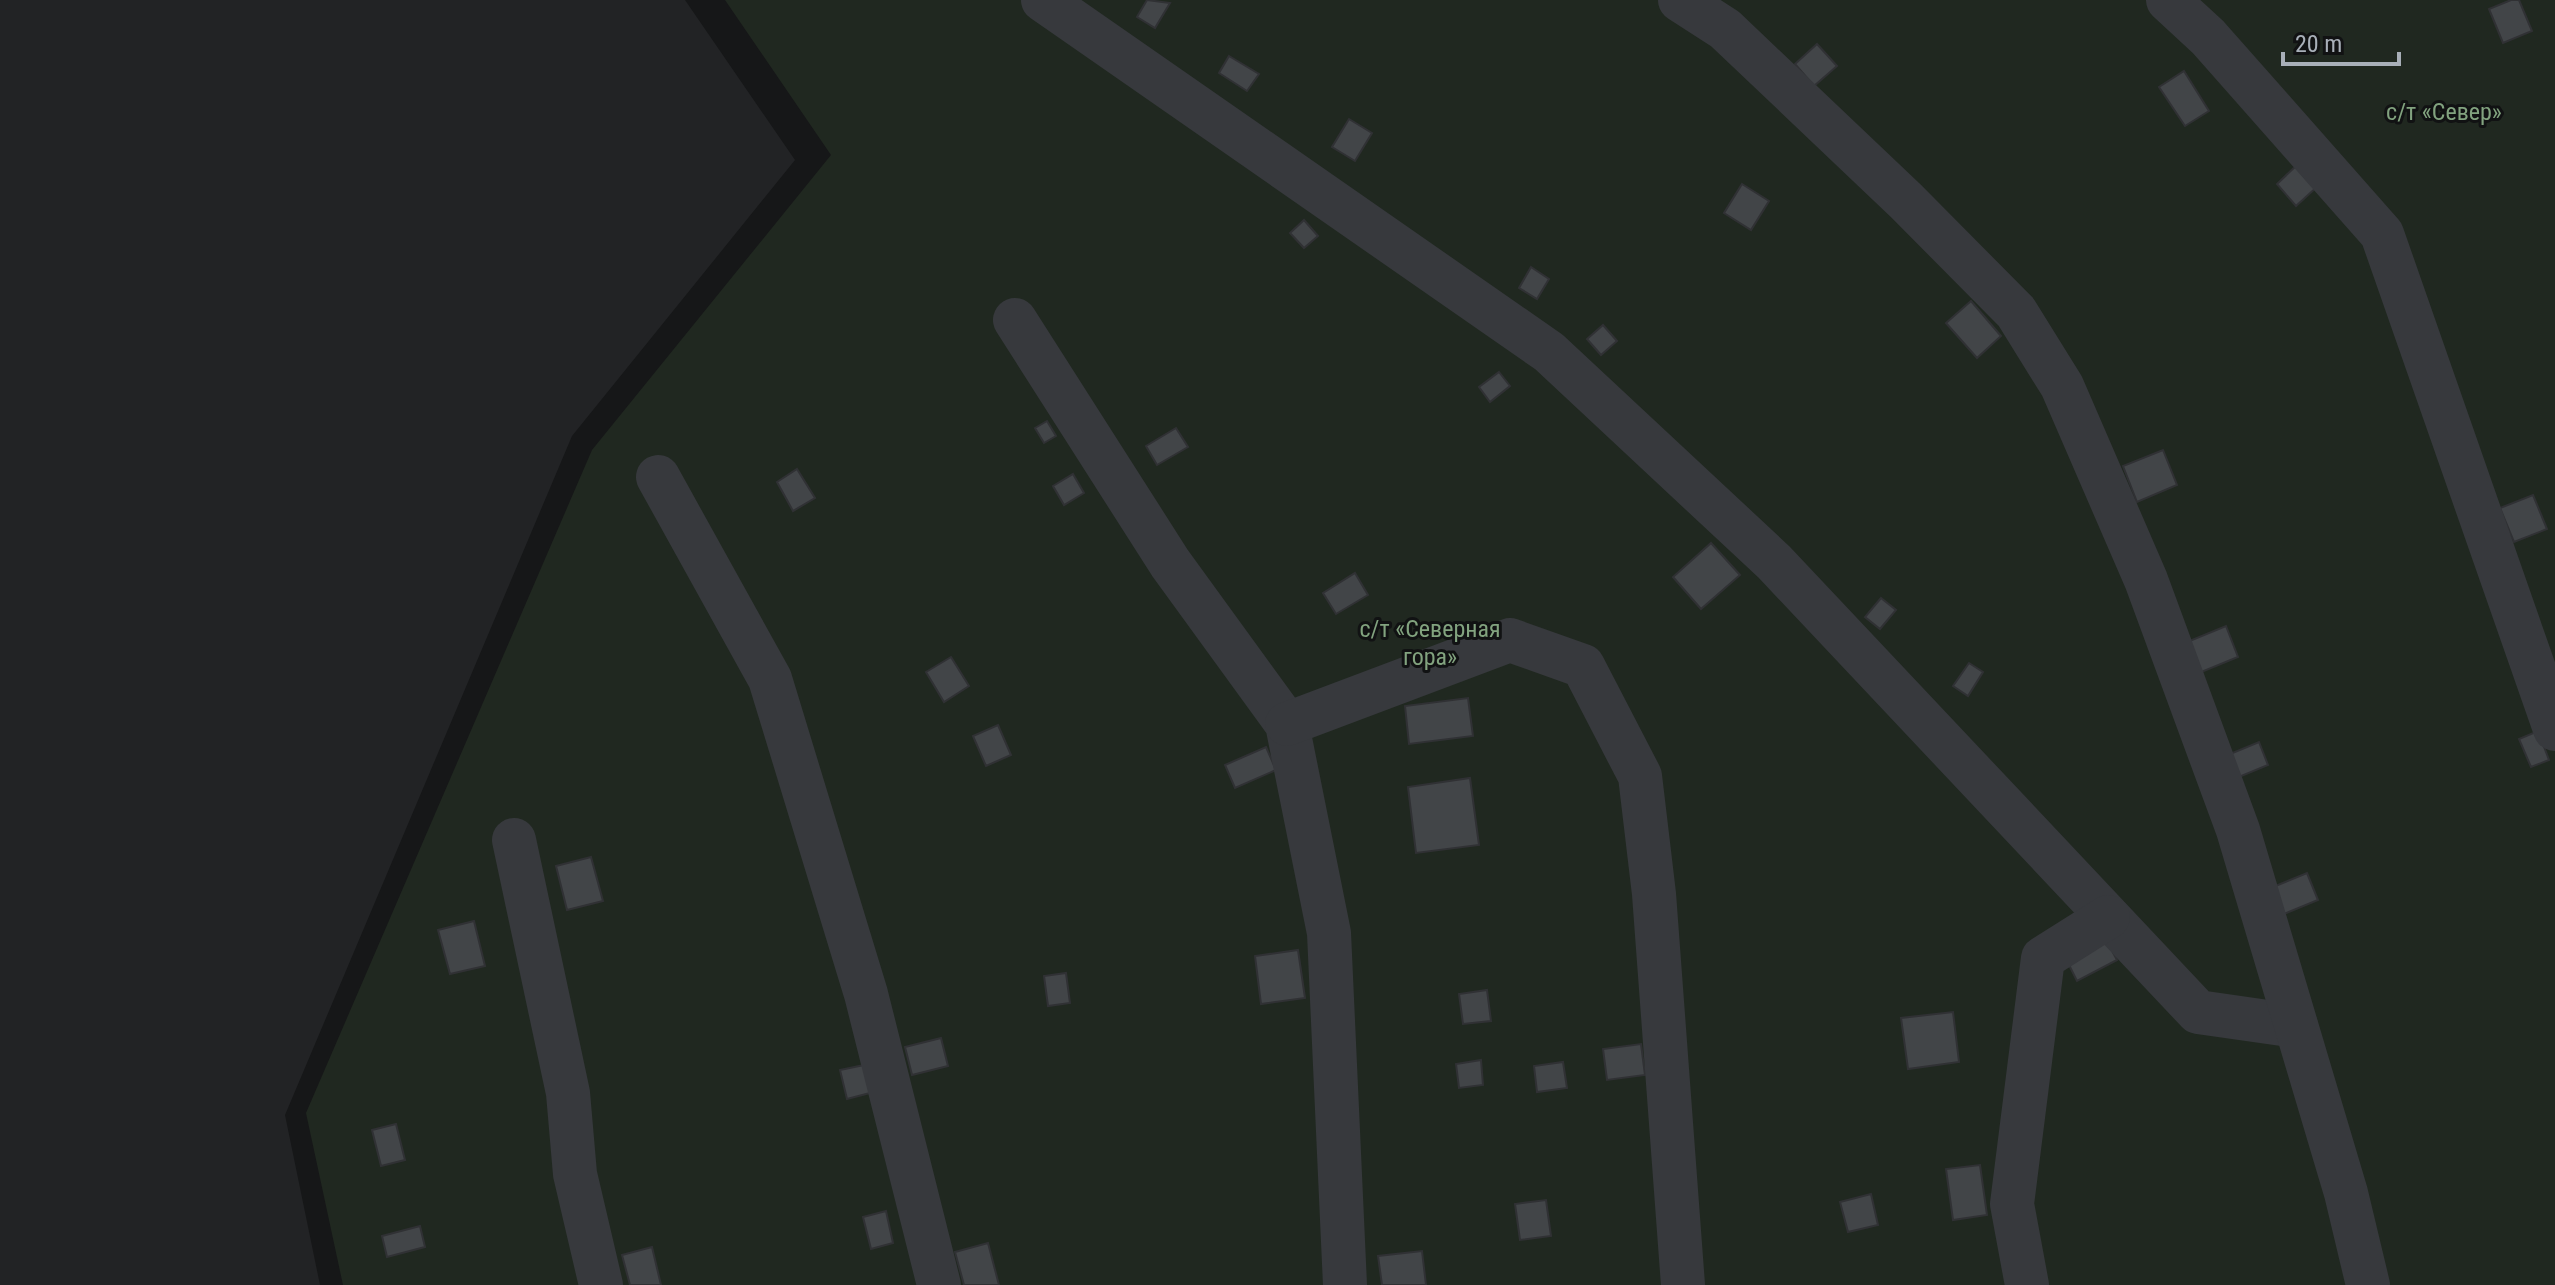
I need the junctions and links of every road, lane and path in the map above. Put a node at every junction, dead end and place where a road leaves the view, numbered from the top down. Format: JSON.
{"nodes":[{"id":1,"x":1043,"y":0,"type":"edge"},
{"id":2,"x":1680,"y":0,"type":"edge"},
{"id":3,"x":2168,"y":0,"type":"edge"},
{"id":4,"x":1015,"y":320,"type":"dead end"},
{"id":5,"x":658,"y":477,"type":"dead end"},
{"id":6,"x":1287,"y":724,"type":"junction"},
{"id":7,"x":2555,"y":729,"type":"edge"},
{"id":8,"x":514,"y":840,"type":"dead end"},
{"id":9,"x":2108,"y":917,"type":"junction"},
{"id":10,"x":2296,"y":1026,"type":"junction"},
{"id":11,"x":601,"y":1285,"type":"edge"},
{"id":12,"x":939,"y":1285,"type":"edge"},
{"id":13,"x":1345,"y":1285,"type":"edge"},
{"id":14,"x":1683,"y":1285,"type":"edge"},
{"id":15,"x":2027,"y":1285,"type":"edge"},
{"id":16,"x":2368,"y":1285,"type":"edge"}],
"edges":[{"from":1,"to":9,"type":"lane"},
{"from":2,"to":10,"type":"lane"},
{"from":3,"to":7,"type":"lane"},
{"from":4,"to":6,"type":"lane"},
{"from":5,"to":12,"type":"lane"},
{"from":6,"to":13,"type":"lane"},
{"from":6,"to":14,"type":"lane"},
{"from":8,"to":11,"type":"lane"},
{"from":9,"to":10,"type":"lane"},
{"from":9,"to":15,"type":"lane"},
{"from":10,"to":16,"type":"lane"}]}
